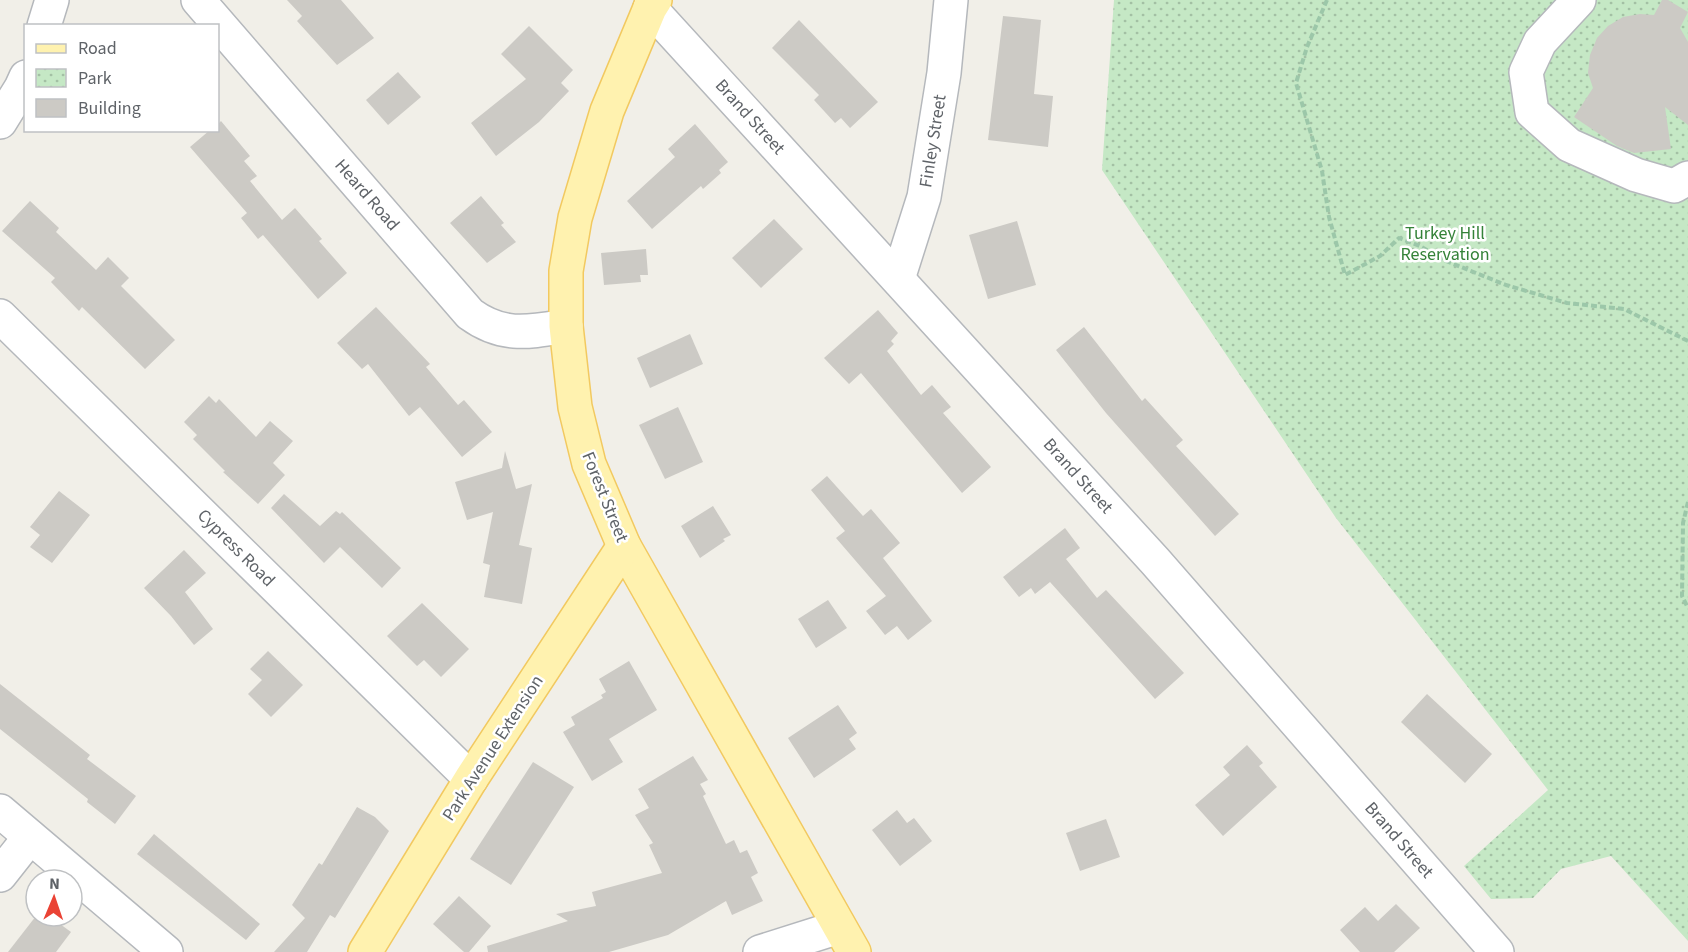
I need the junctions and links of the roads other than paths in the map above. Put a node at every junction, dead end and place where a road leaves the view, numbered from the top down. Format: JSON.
{"nodes":[{"id":1,"x":52,"y":0,"type":"edge"},
{"id":2,"x":198,"y":0,"type":"edge"},
{"id":3,"x":951,"y":0,"type":"edge"},
{"id":4,"x":1579,"y":0,"type":"edge"},
{"id":5,"x":652,"y":4,"type":"edge"},
{"id":6,"x":45,"y":24,"type":"edge"},
{"id":7,"x":219,"y":24,"type":"edge"},
{"id":8,"x":219,"y":24,"type":"edge"},
{"id":9,"x":24,"y":81,"type":"edge"},
{"id":10,"x":1,"y":118,"type":"edge"},
{"id":11,"x":1688,"y":177,"type":"edge"},
{"id":12,"x":898,"y":279,"type":"junction"},
{"id":13,"x":0,"y":316,"type":"edge"},
{"id":14,"x":566,"y":326,"type":"junction"},
{"id":15,"x":624,"y":546,"type":"junction"},
{"id":16,"x":471,"y":780,"type":"junction"},
{"id":17,"x":0,"y":810,"type":"edge"},
{"id":18,"x":30,"y":837,"type":"junction"},
{"id":19,"x":0,"y":875,"type":"edge"},
{"id":20,"x":846,"y":939,"type":"edge"},
{"id":21,"x":166,"y":952,"type":"edge"},
{"id":22,"x":365,"y":952,"type":"edge"},
{"id":23,"x":759,"y":952,"type":"edge"},
{"id":24,"x":1497,"y":952,"type":"edge"}],
"edges":[{"from":1,"to":6,"type":"street"},
{"from":2,"to":8,"type":"street","name":"Heard Road"},
{"from":3,"to":12,"type":"street","name":"Finley Street"},
{"from":4,"to":11,"type":"street"},
{"from":5,"to":12,"type":"street","name":"Brand Street"},
{"from":5,"to":14,"type":"main road","name":"Forest Street"},
{"from":7,"to":14,"type":"street","name":"Heard Road"},
{"from":9,"to":10,"type":"street"},
{"from":12,"to":24,"type":"street","name":"Brand Street"},
{"from":13,"to":16,"type":"street","name":"Cypress Road"},
{"from":14,"to":15,"type":"main road","name":"Forest Street"},
{"from":15,"to":16,"type":"main road","name":"Park Avenue Extension"},
{"from":15,"to":20,"type":"main road","name":"Forest Street"},
{"from":16,"to":22,"type":"main road","name":"Park Avenue Extension"},
{"from":17,"to":18,"type":"street"},
{"from":18,"to":19,"type":"street"},
{"from":18,"to":21,"type":"street"},
{"from":20,"to":23,"type":"street"}]}
